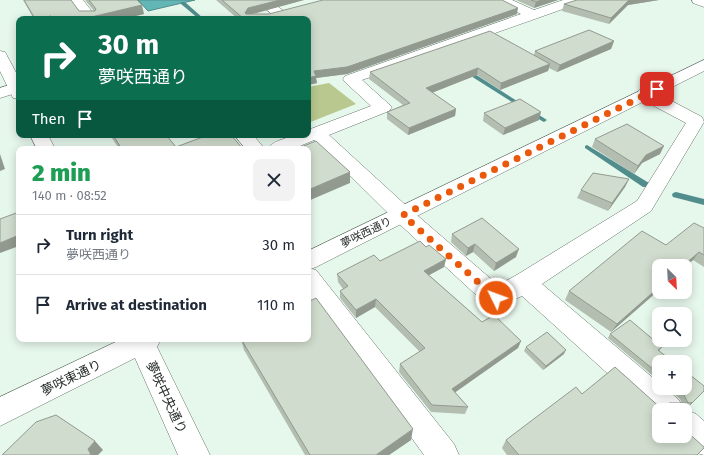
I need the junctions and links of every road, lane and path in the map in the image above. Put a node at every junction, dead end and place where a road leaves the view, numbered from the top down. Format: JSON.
{"nodes":[{"id":1,"x":76,"y":0,"type":"edge"},
{"id":2,"x":261,"y":0,"type":"edge"},
{"id":3,"x":502,"y":0,"type":"edge"},
{"id":4,"x":575,"y":0,"type":"edge"},
{"id":5,"x":698,"y":0,"type":"edge"},
{"id":6,"x":704,"y":3,"type":"edge"},
{"id":7,"x":292,"y":9,"type":"edge"},
{"id":8,"x":278,"y":12,"type":"junction"},
{"id":9,"x":533,"y":15,"type":"junction"},
{"id":10,"x":88,"y":16,"type":"edge"},
{"id":11,"x":264,"y":16,"type":"edge"},
{"id":12,"x":0,"y":55,"type":"edge"},
{"id":13,"x":704,"y":65,"type":"edge"},
{"id":14,"x":16,"y":85,"type":"edge"},
{"id":15,"x":16,"y":89,"type":"edge"},
{"id":16,"x":0,"y":93,"type":"edge"},
{"id":17,"x":646,"y":94,"type":"junction"},
{"id":18,"x":317,"y":133,"type":"junction"},
{"id":19,"x":311,"y":135,"type":"edge"},
{"id":20,"x":247,"y":138,"type":"edge"},
{"id":21,"x":304,"y":138,"type":"edge"},
{"id":22,"x":253,"y":146,"type":"edge"},
{"id":23,"x":284,"y":146,"type":"edge"},
{"id":24,"x":403,"y":215,"type":"junction"},
{"id":25,"x":311,"y":260,"type":"edge"},
{"id":26,"x":311,"y":281,"type":"edge"},
{"id":27,"x":524,"y":283,"type":"junction"},
{"id":28,"x":139,"y":342,"type":"edge"},
{"id":29,"x":144,"y":342,"type":"edge"},
{"id":30,"x":661,"y":403,"type":"edge"},
{"id":31,"x":0,"y":412,"type":"edge"},
{"id":32,"x":692,"y":430,"type":"edge"},
{"id":33,"x":704,"y":441,"type":"edge"},
{"id":34,"x":194,"y":455,"type":"edge"},
{"id":35,"x":443,"y":455,"type":"edge"}],
"edges":[{"from":1,"to":10,"type":"street"},
{"from":2,"to":8,"type":"street"},
{"from":3,"to":9,"type":"street"},
{"from":4,"to":9,"type":"street"},
{"from":5,"to":6,"type":"street"},
{"from":7,"to":8,"type":"street"},
{"from":8,"to":11,"type":"street"},
{"from":9,"to":18,"type":"street"},
{"from":12,"to":14,"type":"street"},
{"from":13,"to":17,"type":"street","name":"夢咲西通り"},
{"from":15,"to":16,"type":"street"},
{"from":17,"to":24,"type":"street","name":"夢咲西通り"},
{"from":17,"to":27,"type":"street"},
{"from":18,"to":19,"type":"street"},
{"from":18,"to":24,"type":"street"},
{"from":20,"to":22,"type":"street"},
{"from":21,"to":23,"type":"street"},
{"from":24,"to":25,"type":"street","name":"夢咲西通り"},
{"from":24,"to":27,"type":"street"},
{"from":26,"to":35,"type":"street"},
{"from":27,"to":30,"type":"street"},
{"from":28,"to":31,"type":"street","name":"夢咲東通り"},
{"from":29,"to":34,"type":"street","name":"夢咲中央通り"},
{"from":32,"to":33,"type":"street"}]}
